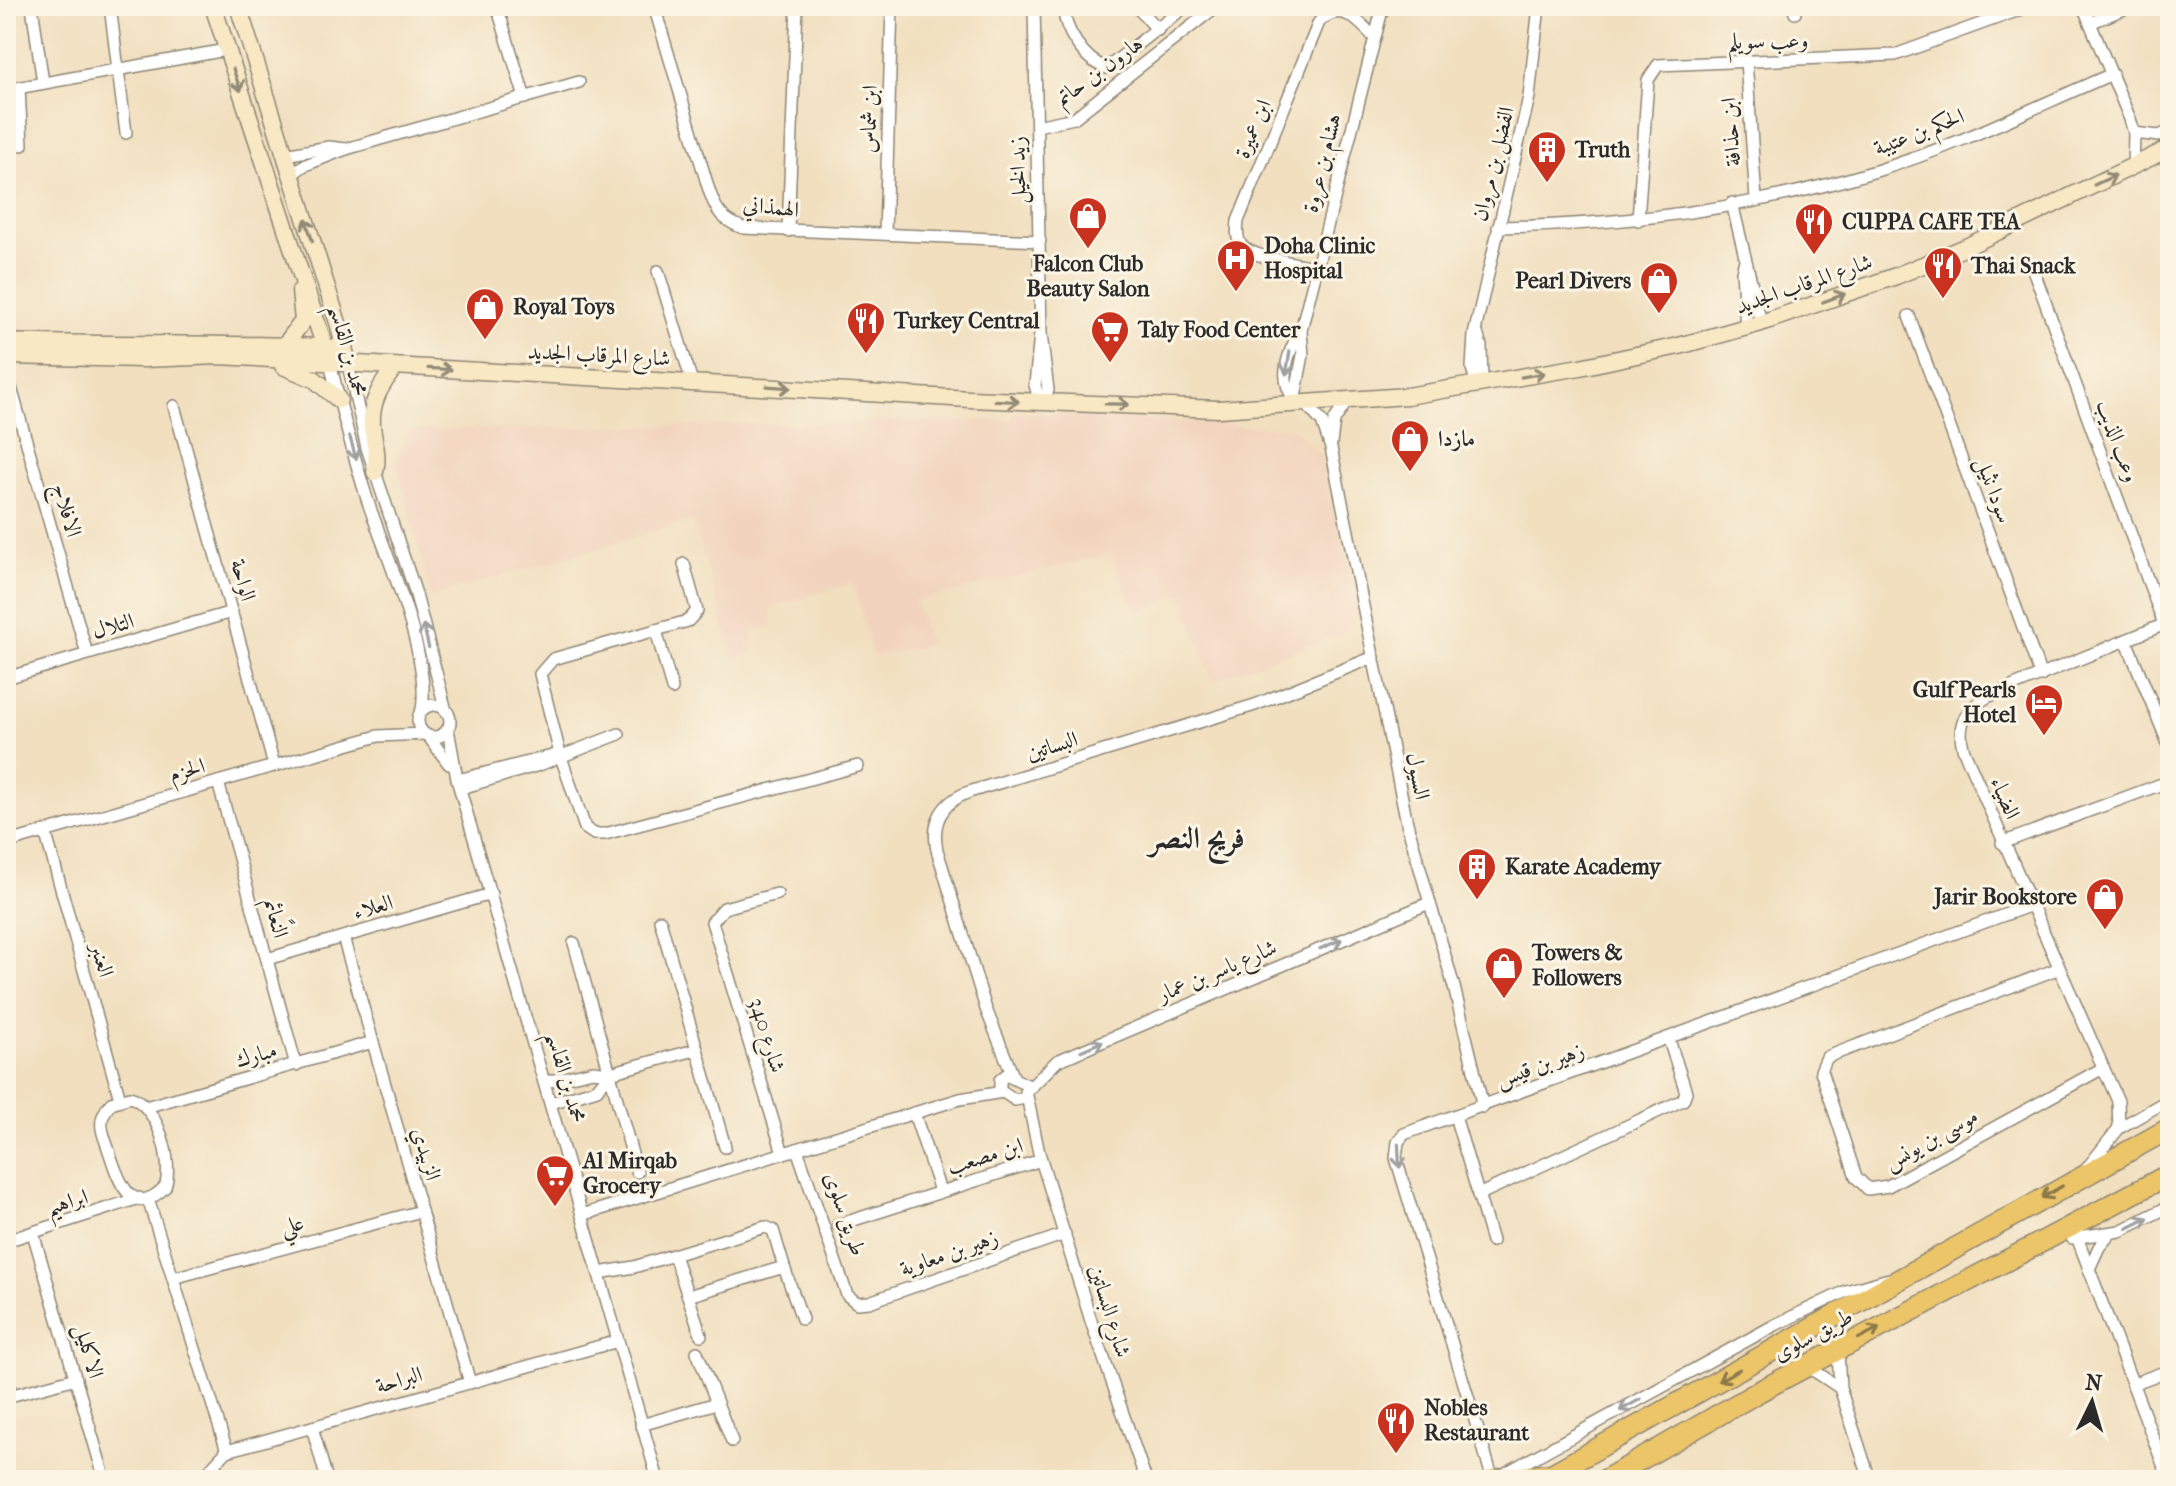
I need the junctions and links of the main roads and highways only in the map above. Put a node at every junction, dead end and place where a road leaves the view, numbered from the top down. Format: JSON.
{"nodes":[{"id":1,"x":2170,"y":1128,"type":"edge"},
{"id":2,"x":2170,"y":1174,"type":"edge"},
{"id":3,"x":1546,"y":1477,"type":"edge"},
{"id":4,"x":1493,"y":1480,"type":"edge"},
{"id":5,"x":1605,"y":1480,"type":"edge"}],
"edges":[{"from":1,"to":3,"type":"highway","name":"طريق سلوى","one_way":true},
{"from":5,"to":2,"type":"highway","name":"طريق سلوى","one_way":true},
{"from":3,"to":4,"type":"highway"}]}
